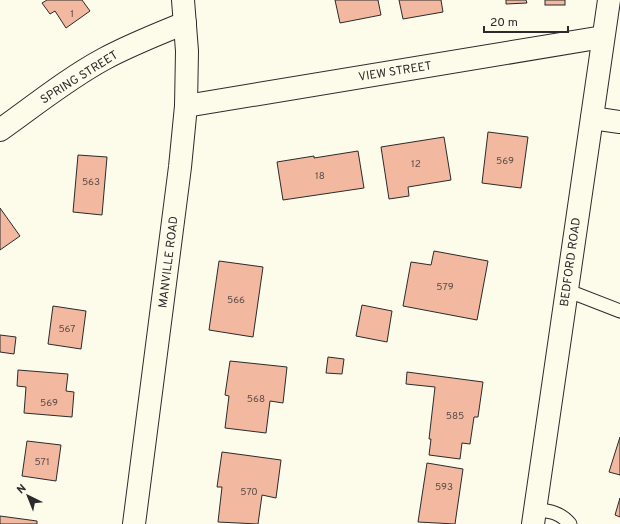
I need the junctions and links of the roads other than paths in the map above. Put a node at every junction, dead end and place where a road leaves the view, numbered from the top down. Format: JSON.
{"nodes":[{"id":1,"x":183,"y":0,"type":"edge"},
{"id":2,"x":609,"y":0,"type":"edge"},
{"id":3,"x":185,"y":23,"type":"junction"},
{"id":4,"x":603,"y":37,"type":"junction"},
{"id":5,"x":186,"y":106,"type":"junction"},
{"id":6,"x":592,"y":118,"type":"junction"},
{"id":7,"x":620,"y":122,"type":"edge"},
{"id":8,"x":0,"y":130,"type":"edge"},
{"id":9,"x":566,"y":290,"type":"junction"},
{"id":10,"x":620,"y":311,"type":"edge"},
{"id":11,"x":533,"y":517,"type":"edge"},
{"id":12,"x":134,"y":524,"type":"edge"},
{"id":13,"x":570,"y":524,"type":"edge"}],
"edges":[{"from":1,"to":3,"type":"main road","name":"MANVILLE ROAD"},
{"from":2,"to":4,"type":"main road","name":"BEDFORD ROAD"},
{"from":3,"to":5,"type":"main road","name":"MANVILLE ROAD"},
{"from":3,"to":8,"type":"main road","name":"SPRING STREET"},
{"from":4,"to":5,"type":"main road","name":"VIEW STREET"},
{"from":4,"to":6,"type":"main road","name":"BEDFORD ROAD"},
{"from":5,"to":12,"type":"main road","name":"MANVILLE ROAD"},
{"from":6,"to":7,"type":"main road"},
{"from":6,"to":9,"type":"main road","name":"BEDFORD ROAD"},
{"from":9,"to":10,"type":"lane"},
{"from":9,"to":11,"type":"main road","name":"BEDFORD ROAD"},
{"from":11,"to":13,"type":"lane"}]}
